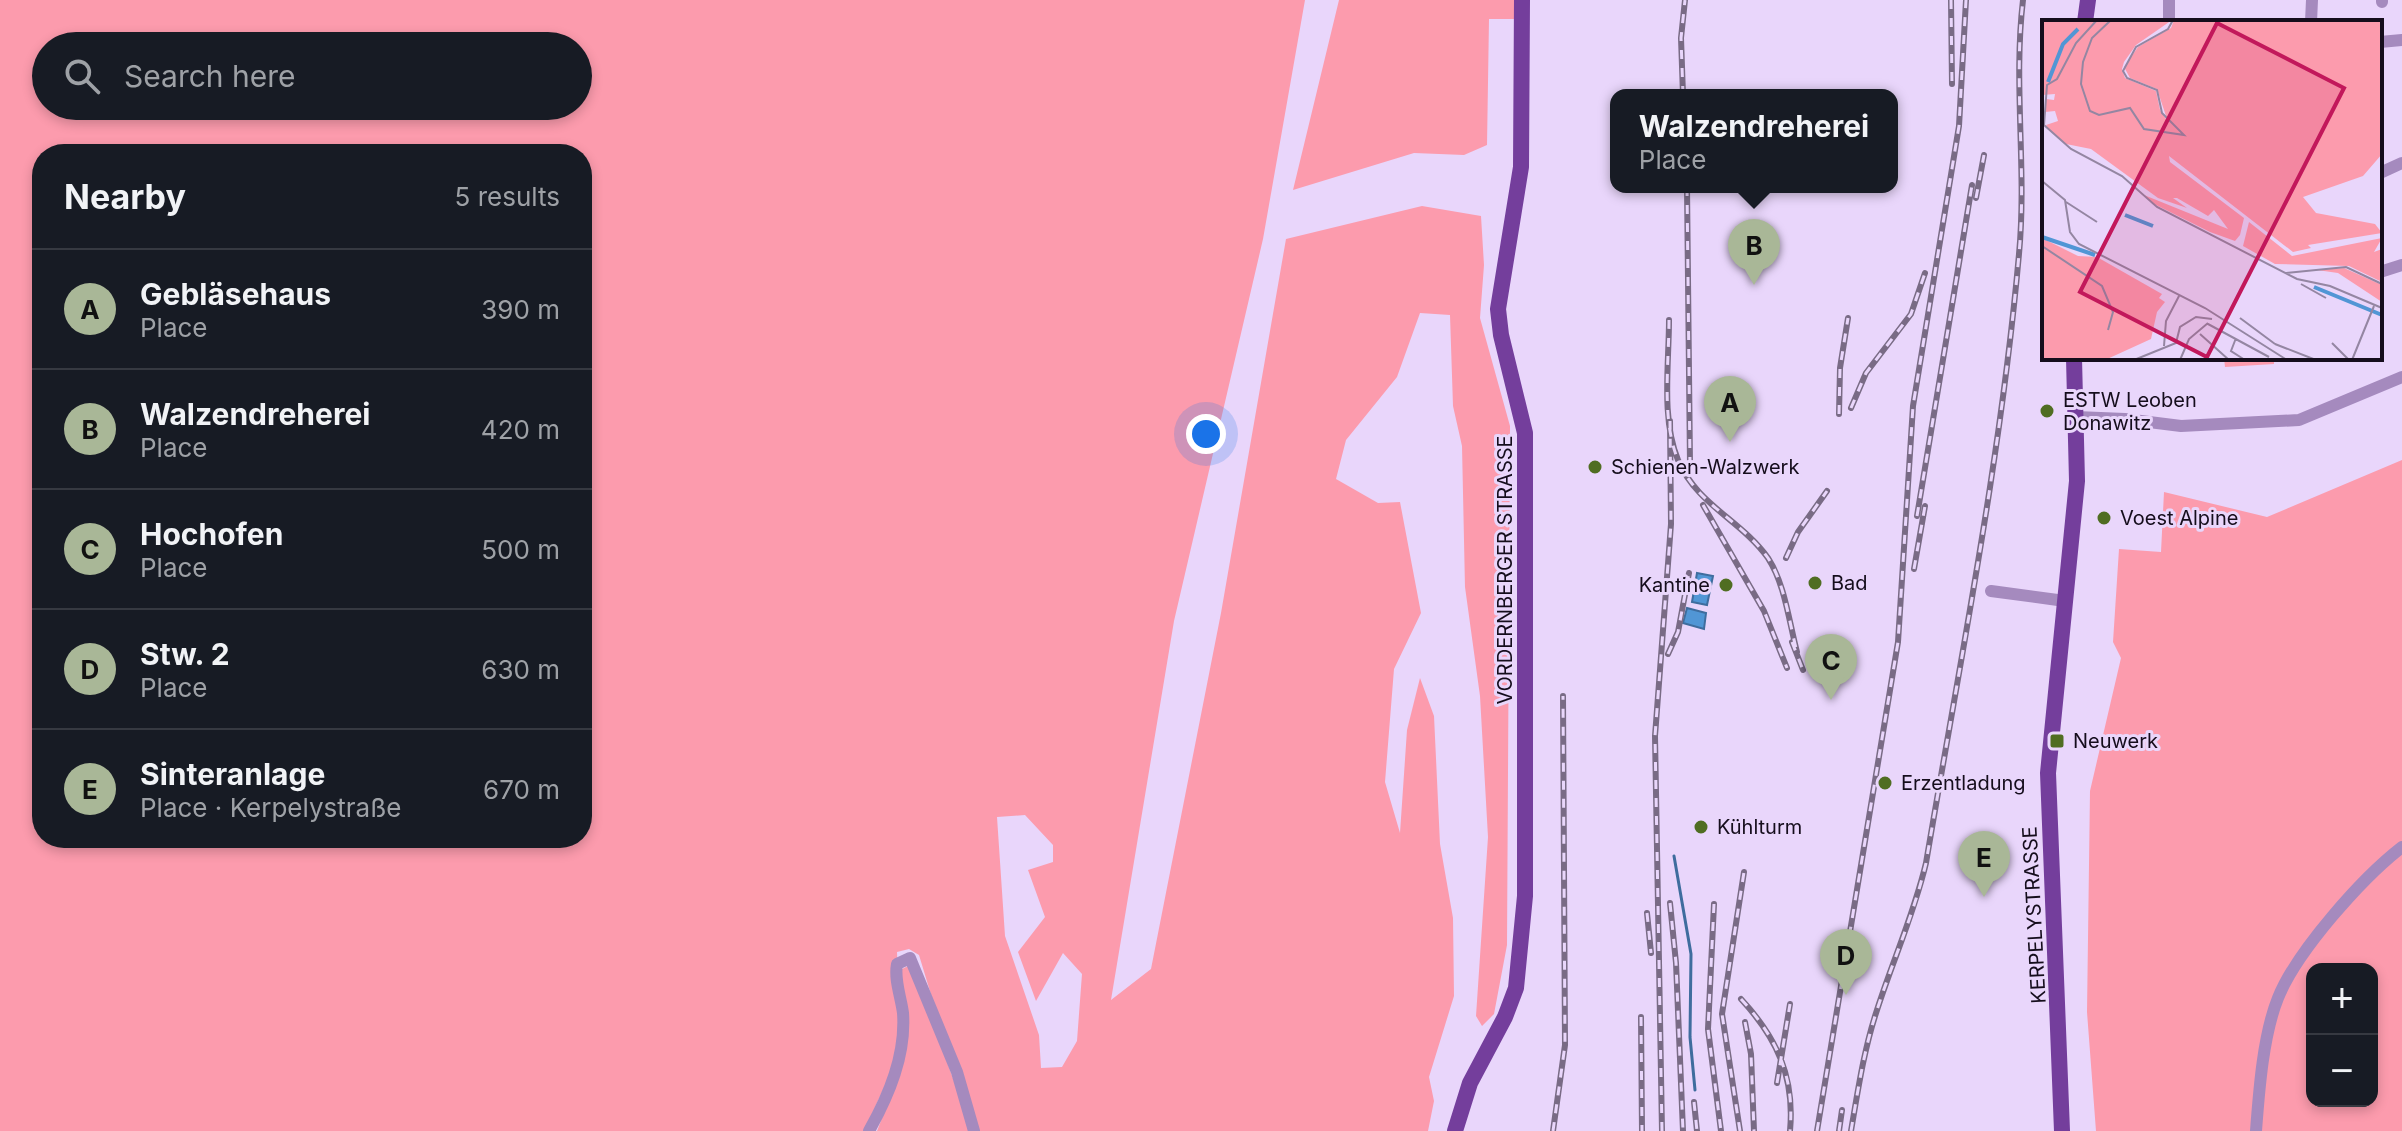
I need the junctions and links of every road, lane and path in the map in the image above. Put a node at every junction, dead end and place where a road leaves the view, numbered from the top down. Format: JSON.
{"nodes":[{"id":1,"x":1522,"y":0,"type":"edge"},
{"id":2,"x":2088,"y":0,"type":"edge"},
{"id":3,"x":2312,"y":0,"type":"edge"},
{"id":4,"x":2085,"y":20,"type":"edge"},
{"id":5,"x":2311,"y":20,"type":"edge"},
{"id":6,"x":2402,"y":40,"type":"edge"},
{"id":7,"x":2382,"y":42,"type":"edge"},
{"id":8,"x":2402,"y":163,"type":"edge"},
{"id":9,"x":2382,"y":172,"type":"edge"},
{"id":10,"x":2402,"y":265,"type":"edge"},
{"id":11,"x":2382,"y":271,"type":"edge"},
{"id":12,"x":2074,"y":360,"type":"edge"},
{"id":13,"x":2402,"y":377,"type":"edge"},
{"id":14,"x":2076,"y":417,"type":"junction"},
{"id":15,"x":1991,"y":591,"type":"dead end"},
{"id":16,"x":2065,"y":601,"type":"junction"},
{"id":17,"x":2402,"y":847,"type":"edge"},
{"id":18,"x":869,"y":1131,"type":"edge"},
{"id":19,"x":974,"y":1131,"type":"edge"},
{"id":20,"x":1455,"y":1131,"type":"edge"},
{"id":21,"x":2062,"y":1131,"type":"edge"},
{"id":22,"x":2256,"y":1131,"type":"edge"}],
"edges":[{"from":1,"to":20,"type":"main road","name":"VORDERNBERGER STRASSE"},
{"from":2,"to":4,"type":"main road"},
{"from":3,"to":5,"type":"street"},
{"from":6,"to":7,"type":"street"},
{"from":8,"to":9,"type":"street"},
{"from":10,"to":11,"type":"street"},
{"from":12,"to":14,"type":"main road","name":"KERPELYSTRASSE"},
{"from":13,"to":14,"type":"street"},
{"from":14,"to":16,"type":"main road","name":"KERPELYSTRASSE"},
{"from":15,"to":16,"type":"street"},
{"from":16,"to":21,"type":"main road","name":"KERPELYSTRASSE"},
{"from":17,"to":22,"type":"street"},
{"from":18,"to":19,"type":"street"}]}
